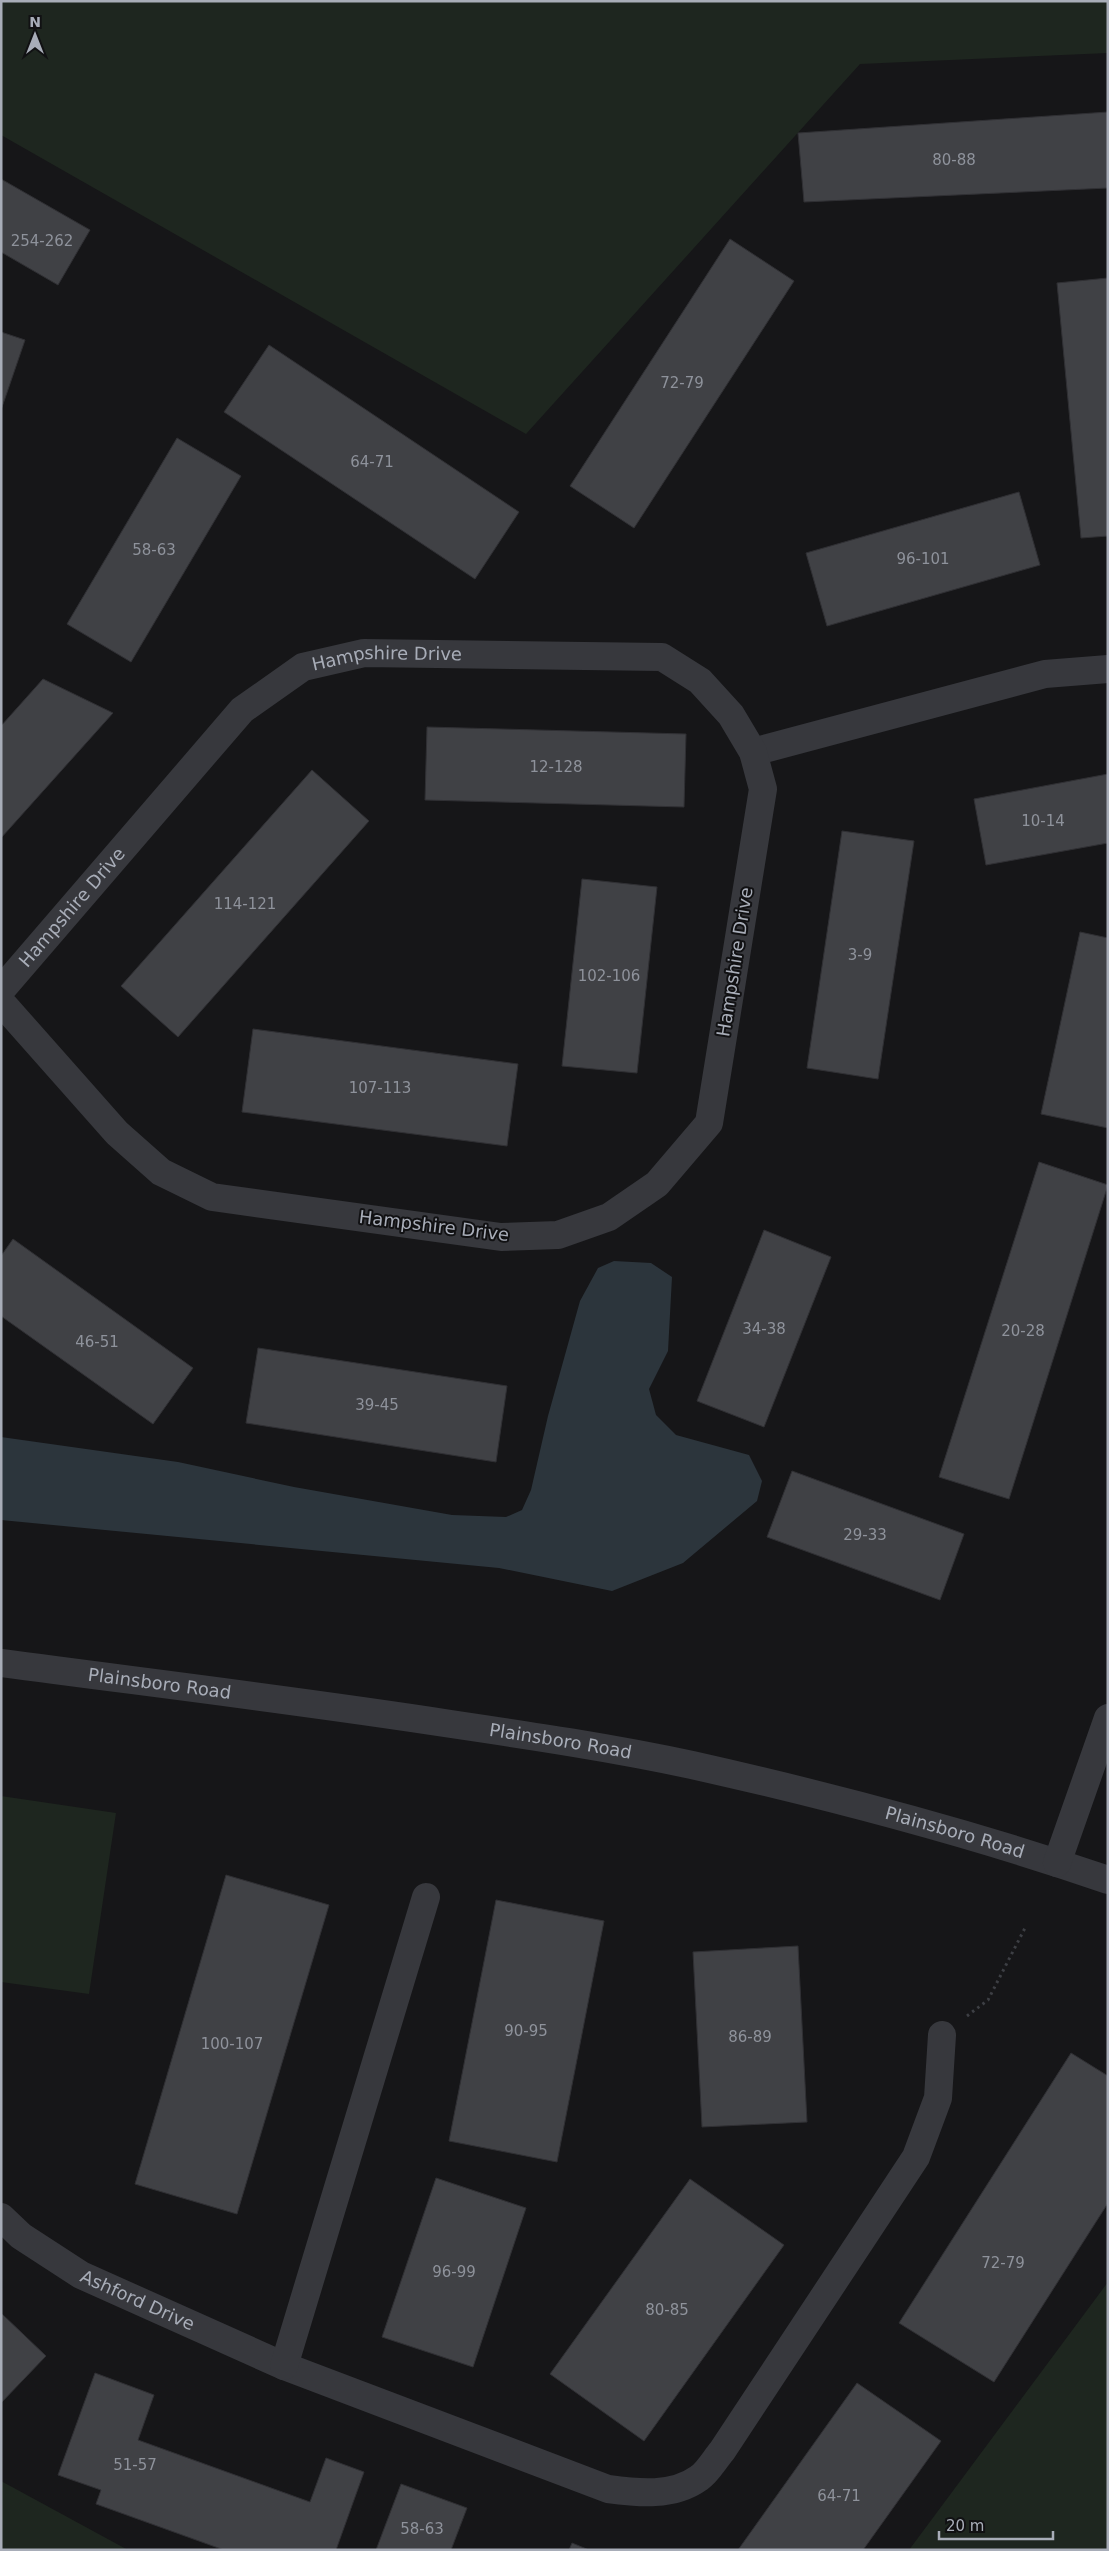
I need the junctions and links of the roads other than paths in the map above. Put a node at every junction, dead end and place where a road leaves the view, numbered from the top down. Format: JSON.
{"nodes":[{"id":1,"x":1108,"y":669,"type":"edge"},
{"id":2,"x":752,"y":752,"type":"junction"},
{"id":3,"x":1,"y":990,"type":"edge"},
{"id":4,"x":1,"y":1002,"type":"edge"},
{"id":5,"x":1,"y":1663,"type":"edge"},
{"id":6,"x":1108,"y":1718,"type":"edge"},
{"id":7,"x":1057,"y":1863,"type":"junction"},
{"id":8,"x":1108,"y":1880,"type":"edge"},
{"id":9,"x":426,"y":1897,"type":"dead end"},
{"id":10,"x":942,"y":2035,"type":"road end"},
{"id":11,"x":1,"y":2217,"type":"edge"},
{"id":12,"x":284,"y":2366,"type":"junction"}],
"edges":[{"from":1,"to":2,"type":"street"},
{"from":2,"to":3,"type":"street","name":"Hampshire Drive"},
{"from":2,"to":4,"type":"street","name":"Hampshire Drive"},
{"from":5,"to":7,"type":"street","name":"Plainsboro Road"},
{"from":6,"to":7,"type":"street"},
{"from":7,"to":8,"type":"street","name":"Plainsboro Road"},
{"from":9,"to":12,"type":"street"},
{"from":10,"to":12,"type":"street","name":"Ashford Drive"},
{"from":11,"to":12,"type":"street","name":"Ashford Drive"}]}
